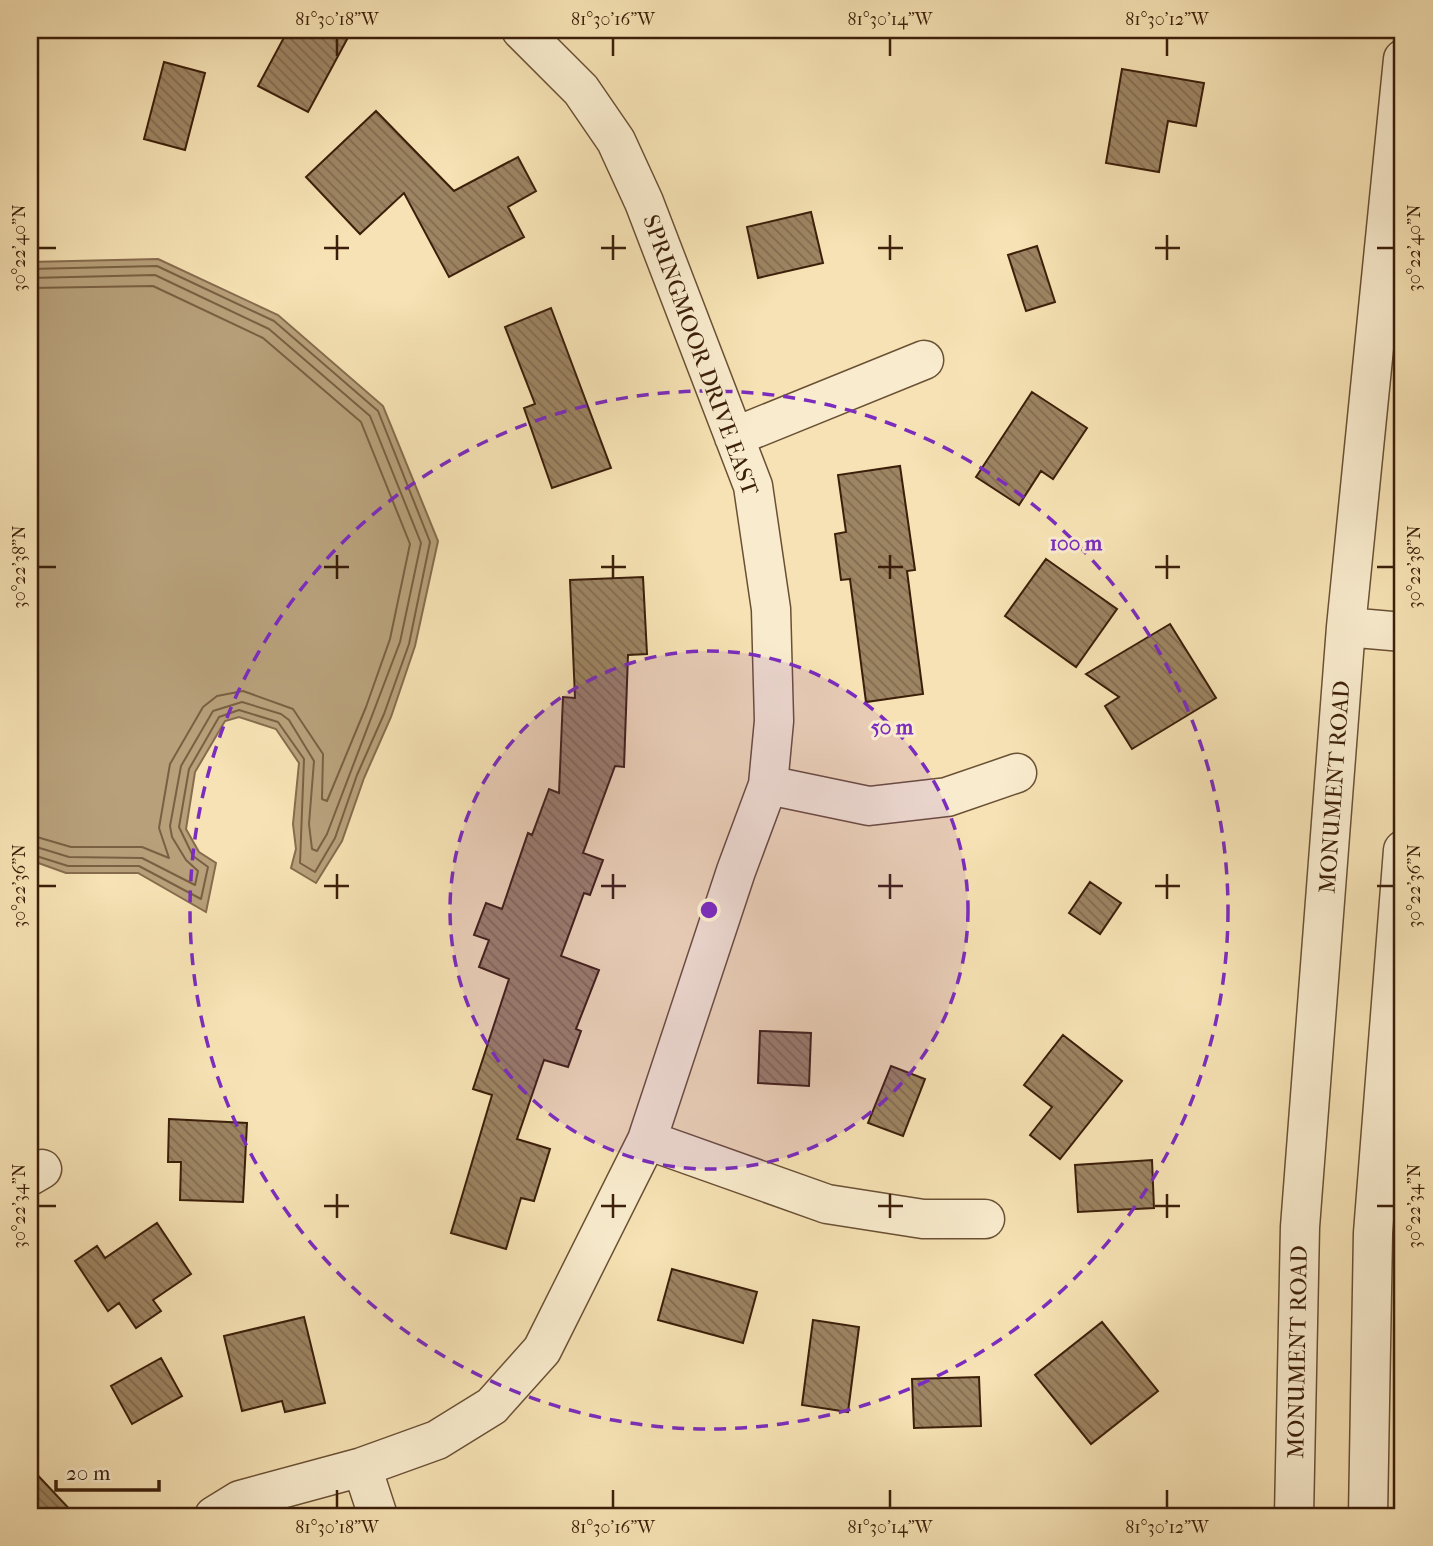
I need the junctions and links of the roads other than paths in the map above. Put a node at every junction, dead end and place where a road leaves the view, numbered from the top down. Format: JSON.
{"nodes":[{"id":1,"x":521,"y":30,"type":"edge"},
{"id":2,"x":1403,"y":59,"type":"edge"},
{"id":3,"x":1399,"y":135,"type":"edge"},
{"id":4,"x":924,"y":360,"type":"dead end"},
{"id":5,"x":734,"y":437,"type":"junction"},
{"id":6,"x":1346,"y":627,"type":"junction"},
{"id":7,"x":1403,"y":632,"type":"edge"},
{"id":8,"x":1017,"y":773,"type":"dead end"},
{"id":9,"x":768,"y":785,"type":"junction"},
{"id":10,"x":1403,"y":850,"type":"edge"},
{"id":11,"x":647,"y":1140,"type":"junction"},
{"id":12,"x":985,"y":1219,"type":"dead end"},
{"id":13,"x":362,"y":1468,"type":"junction"},
{"id":14,"x":214,"y":1516,"type":"edge"},
{"id":15,"x":378,"y":1516,"type":"edge"},
{"id":16,"x":1294,"y":1516,"type":"edge"},
{"id":17,"x":1368,"y":1516,"type":"edge"}],
"edges":[{"from":1,"to":5,"type":"street","name":"SPRINGMOOR DRIVE EAST"},
{"from":2,"to":3,"type":"street","name":"MONUMENT ROAD"},
{"from":3,"to":6,"type":"street","name":"MONUMENT ROAD"},
{"from":4,"to":5,"type":"street"},
{"from":5,"to":9,"type":"street","name":"SPRINGMOOR DRIVE EAST"},
{"from":6,"to":7,"type":"street"},
{"from":6,"to":16,"type":"street","name":"MONUMENT ROAD"},
{"from":8,"to":9,"type":"street"},
{"from":9,"to":11,"type":"street","name":"SPRINGMOOR DRIVE EAST"},
{"from":10,"to":17,"type":"street"},
{"from":11,"to":12,"type":"street"},
{"from":11,"to":13,"type":"street","name":"SPRINGMOOR DRIVE EAST"},
{"from":13,"to":14,"type":"street","name":"SPRINGMOOR DRIVE EAST"},
{"from":13,"to":15,"type":"street"}]}
